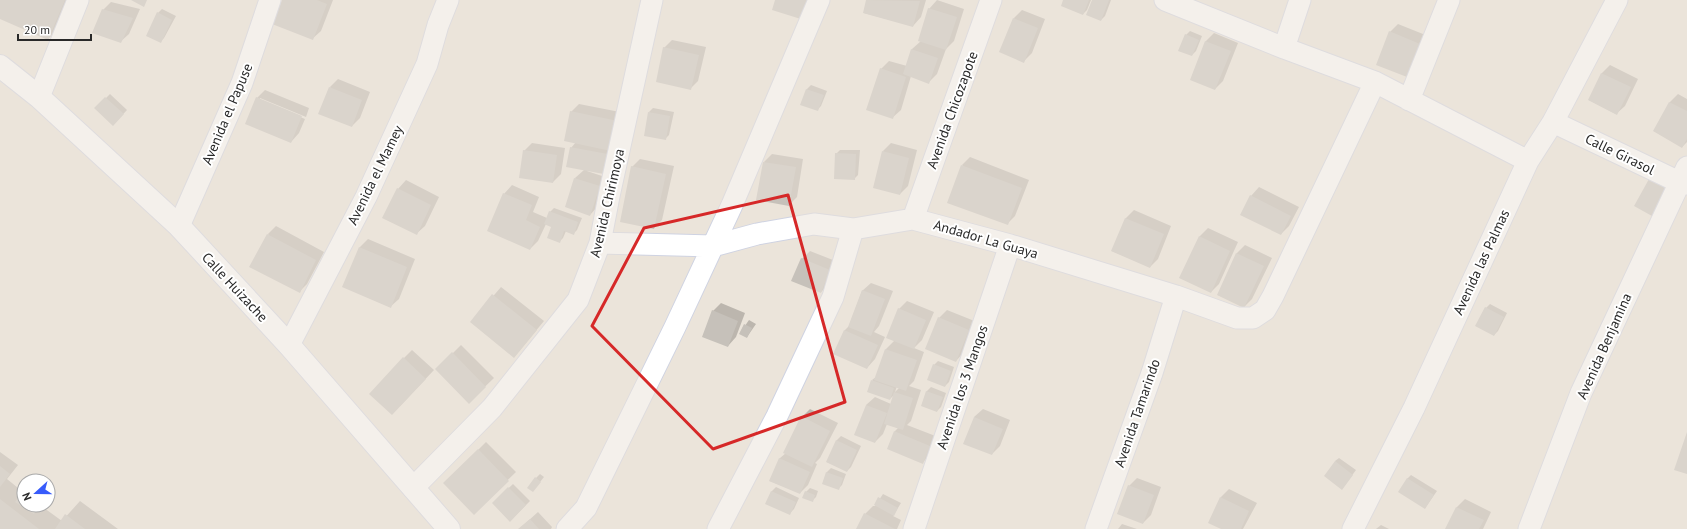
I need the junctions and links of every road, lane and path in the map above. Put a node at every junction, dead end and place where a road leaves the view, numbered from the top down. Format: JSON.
{"nodes":[{"id":1,"x":78,"y":0,"type":"edge"},
{"id":2,"x":270,"y":0,"type":"edge"},
{"id":3,"x":448,"y":0,"type":"edge"},
{"id":4,"x":652,"y":0,"type":"edge"},
{"id":5,"x":819,"y":0,"type":"edge"},
{"id":6,"x":991,"y":0,"type":"edge"},
{"id":7,"x":1165,"y":0,"type":"edge"},
{"id":8,"x":1300,"y":0,"type":"edge"},
{"id":9,"x":1449,"y":0,"type":"edge"},
{"id":10,"x":1617,"y":0,"type":"edge"},
{"id":11,"x":1284,"y":48,"type":"junction"},
{"id":12,"x":0,"y":66,"type":"edge"},
{"id":13,"x":1375,"y":82,"type":"junction"},
{"id":14,"x":39,"y":97,"type":"junction"},
{"id":15,"x":1409,"y":100,"type":"junction"},
{"id":16,"x":1553,"y":122,"type":"junction"},
{"id":17,"x":1528,"y":161,"type":"junction"},
{"id":18,"x":1684,"y":177,"type":"edge"},
{"id":19,"x":913,"y":219,"type":"junction"},
{"id":20,"x":179,"y":226,"type":"junction"},
{"id":21,"x":853,"y":229,"type":"junction"},
{"id":22,"x":600,"y":243,"type":"junction"},
{"id":23,"x":1010,"y":245,"type":"junction"},
{"id":24,"x":713,"y":246,"type":"junction"},
{"id":25,"x":1176,"y":296,"type":"junction"},
{"id":26,"x":289,"y":345,"type":"junction"},
{"id":27,"x":413,"y":488,"type":"junction"},
{"id":28,"x":449,"y":529,"type":"edge"},
{"id":29,"x":567,"y":529,"type":"edge"},
{"id":30,"x":718,"y":529,"type":"edge"},
{"id":31,"x":916,"y":529,"type":"edge"},
{"id":32,"x":1096,"y":529,"type":"edge"},
{"id":33,"x":1353,"y":529,"type":"edge"},
{"id":34,"x":1528,"y":529,"type":"edge"}],
"edges":[{"from":1,"to":14,"type":"street"},
{"from":2,"to":20,"type":"street","name":"Avenida el Papuse"},
{"from":3,"to":26,"type":"street","name":"Avenida el Mamey"},
{"from":4,"to":22,"type":"street","name":"Avenida Chirimoya"},
{"from":5,"to":24,"type":"street"},
{"from":6,"to":19,"type":"street","name":"Avenida Chicozapote"},
{"from":7,"to":11,"type":"street"},
{"from":8,"to":11,"type":"street"},
{"from":9,"to":15,"type":"street"},
{"from":10,"to":16,"type":"street","name":"Avenida las Palmas"},
{"from":11,"to":13,"type":"street"},
{"from":12,"to":14,"type":"street","name":"Calle Huizache"},
{"from":13,"to":15,"type":"street"},
{"from":13,"to":25,"type":"street","name":"Andador La Guaya"},
{"from":14,"to":20,"type":"street","name":"Calle Huizache"},
{"from":15,"to":17,"type":"street"},
{"from":16,"to":17,"type":"street","name":"Avenida las Palmas"},
{"from":16,"to":18,"type":"street","name":"Calle Girasol"},
{"from":17,"to":33,"type":"street","name":"Avenida las Palmas"},
{"from":18,"to":34,"type":"street","name":"Avenida Benjamina"},
{"from":19,"to":21,"type":"street","name":"Andador La Guaya"},
{"from":19,"to":23,"type":"street","name":"Andador La Guaya"},
{"from":20,"to":26,"type":"street","name":"Calle Huizache"},
{"from":21,"to":24,"type":"street","name":"Andador La Guaya"},
{"from":21,"to":30,"type":"street"},
{"from":22,"to":24,"type":"street","name":"Andador La Guaya"},
{"from":22,"to":27,"type":"street","name":"Avenida Chirimoya"},
{"from":23,"to":25,"type":"street","name":"Andador La Guaya"},
{"from":23,"to":31,"type":"street","name":"Avenida los 3 Mangos"},
{"from":24,"to":29,"type":"street"},
{"from":25,"to":32,"type":"street","name":"Avenida Tamarindo"},
{"from":26,"to":27,"type":"street","name":"Calle Huizache"},
{"from":27,"to":28,"type":"street","name":"Calle Huizache"}]}
